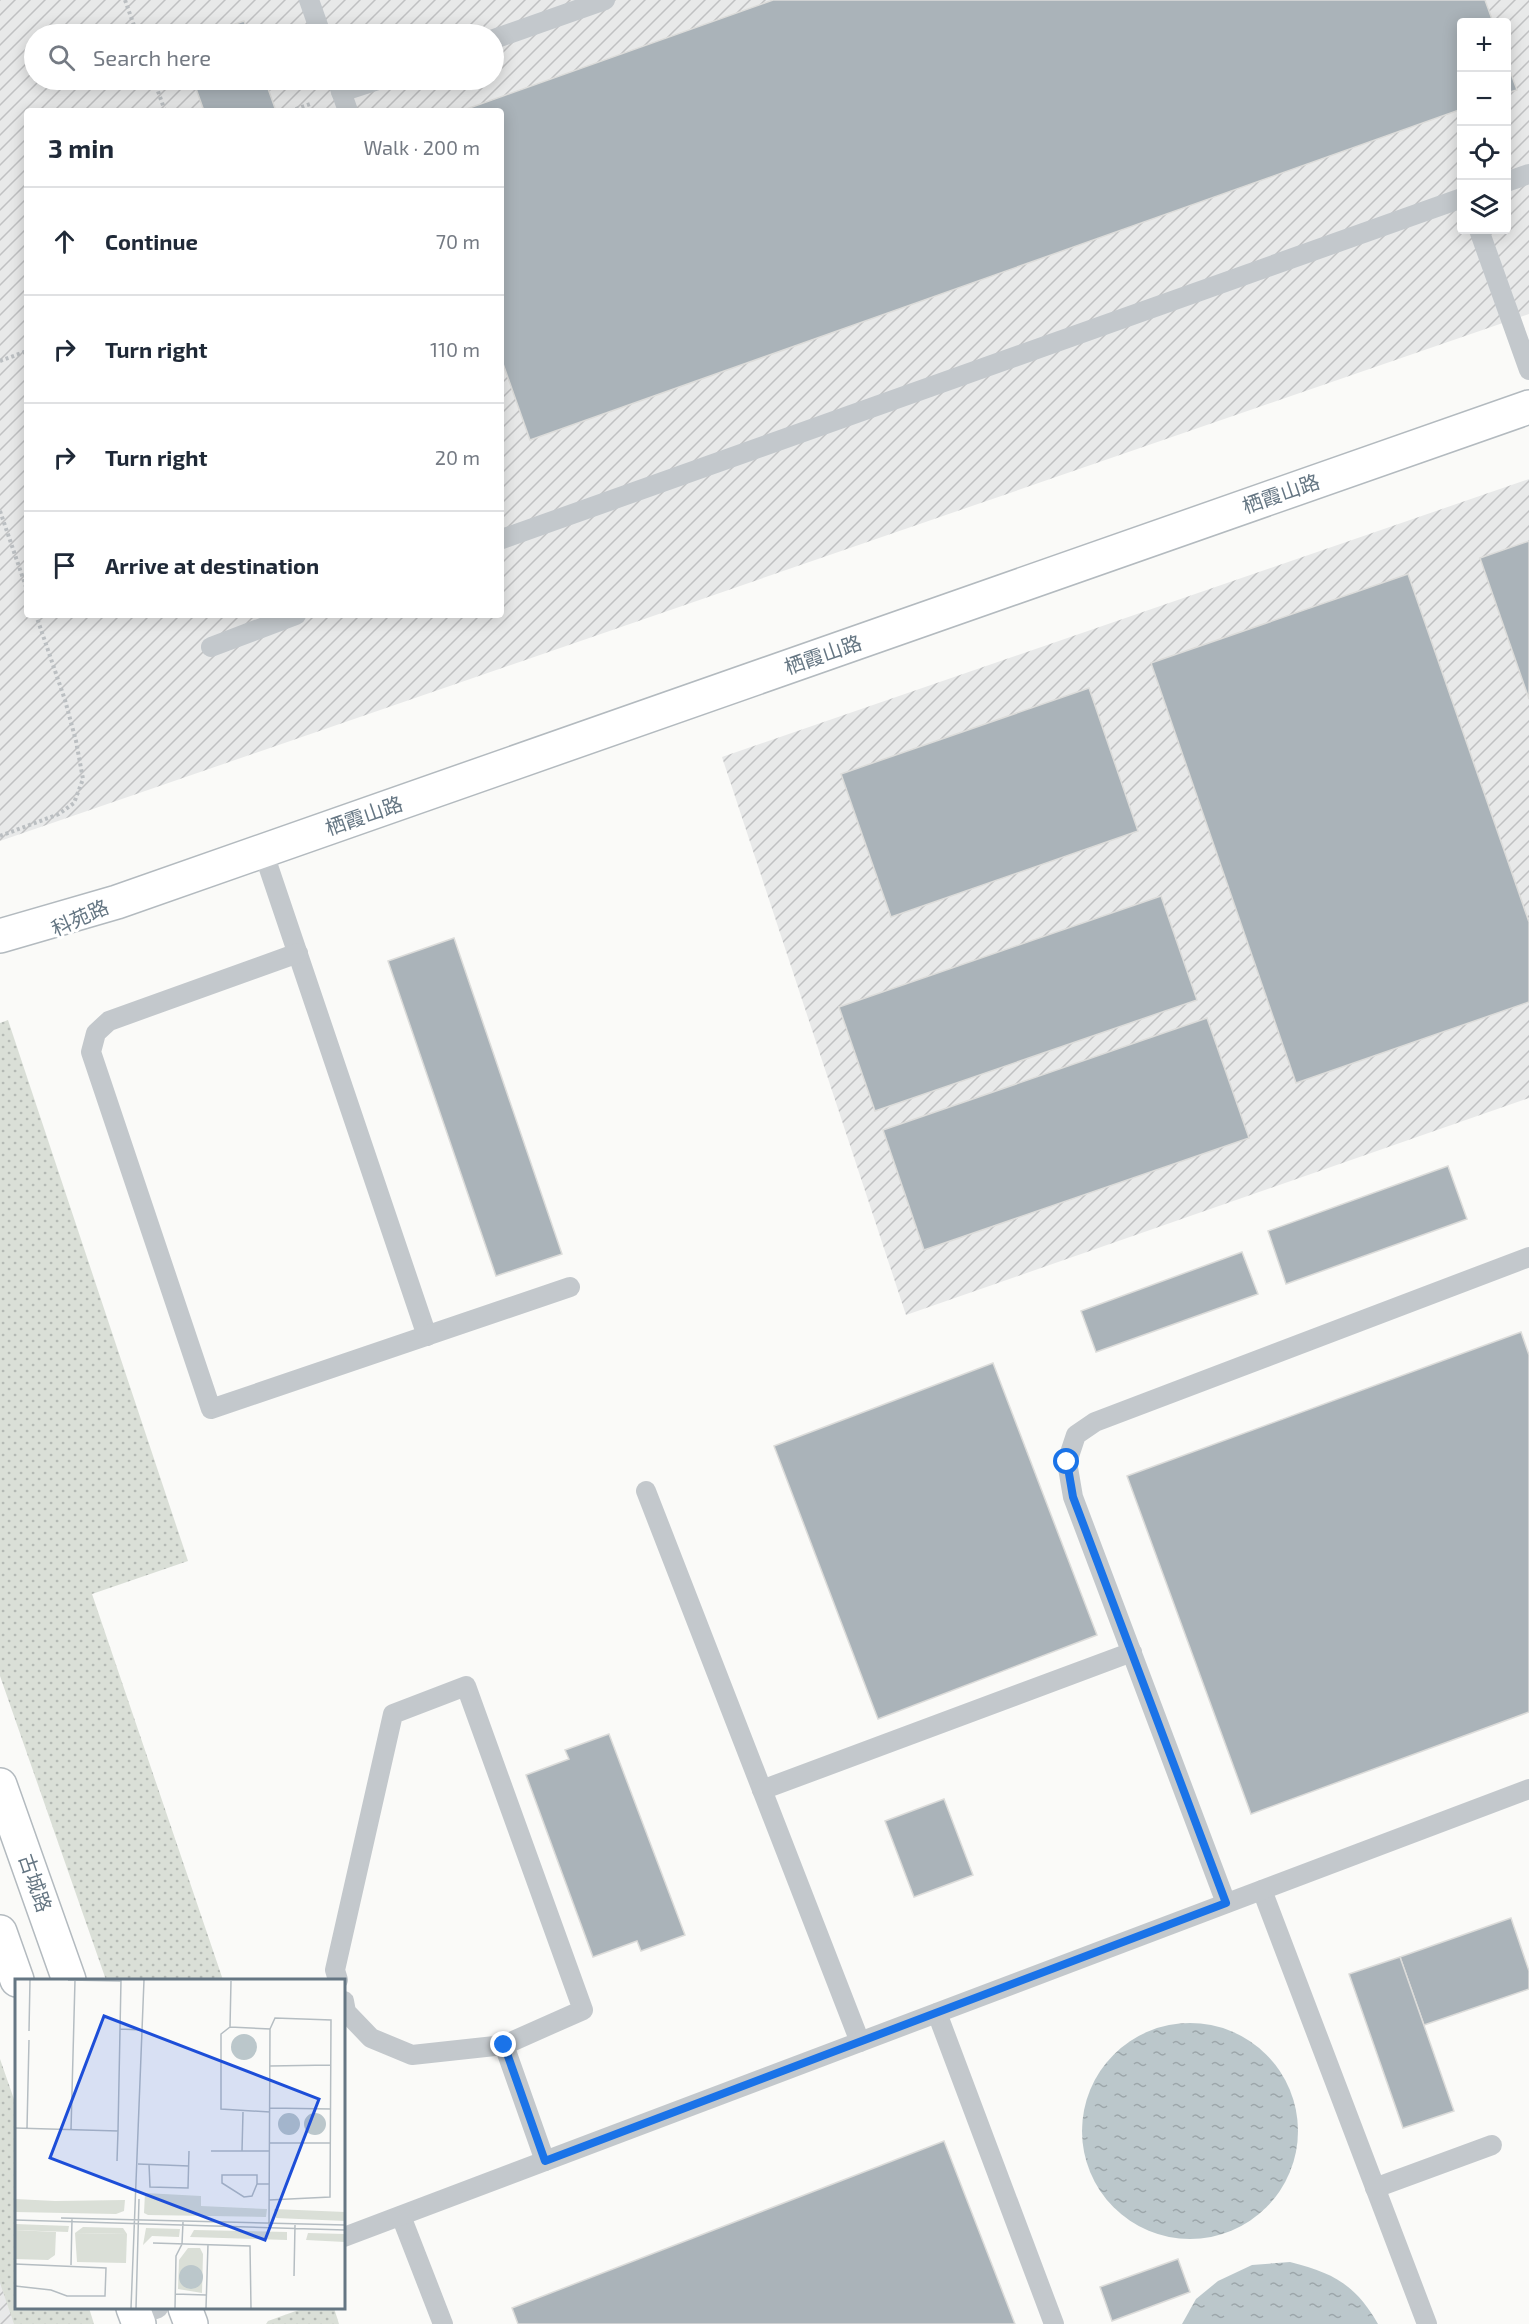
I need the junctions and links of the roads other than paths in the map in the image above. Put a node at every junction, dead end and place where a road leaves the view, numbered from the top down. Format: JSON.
{"nodes":[{"id":1,"x":309,"y":0,"type":"edge"},
{"id":2,"x":604,"y":0,"type":"edge"},
{"id":3,"x":317,"y":24,"type":"edge"},
{"id":4,"x":504,"y":35,"type":"edge"},
{"id":5,"x":1529,"y":174,"type":"edge"},
{"id":6,"x":1511,"y":180,"type":"edge"},
{"id":7,"x":1457,"y":199,"type":"edge"},
{"id":8,"x":1480,"y":234,"type":"edge"},
{"id":9,"x":1529,"y":370,"type":"edge"},
{"id":10,"x":1529,"y":407,"type":"edge"},
{"id":11,"x":504,"y":538,"type":"edge"},
{"id":12,"x":288,"y":618,"type":"edge"},
{"id":13,"x":211,"y":646,"type":"dead end"},
{"id":14,"x":263,"y":851,"type":"junction"},
{"id":15,"x":117,"y":902,"type":"junction"},
{"id":16,"x":0,"y":936,"type":"edge"},
{"id":17,"x":298,"y":953,"type":"junction"},
{"id":18,"x":0,"y":954,"type":"edge"},
{"id":19,"x":1529,"y":1257,"type":"edge"},
{"id":20,"x":570,"y":1287,"type":"dead end"},
{"id":21,"x":427,"y":1336,"type":"junction"},
{"id":22,"x":646,"y":1491,"type":"dead end"},
{"id":23,"x":1132,"y":1652,"type":"junction"},
{"id":24,"x":0,"y":1785,"type":"edge"},
{"id":25,"x":1529,"y":1789,"type":"edge"},
{"id":26,"x":762,"y":1790,"type":"junction"},
{"id":27,"x":1262,"y":1890,"type":"junction"},
{"id":28,"x":1226,"y":1903,"type":"junction"},
{"id":29,"x":0,"y":1932,"type":"edge"},
{"id":30,"x":17,"y":1979,"type":"edge"},
{"id":31,"x":69,"y":1979,"type":"edge"},
{"id":32,"x":338,"y":1979,"type":"edge"},
{"id":33,"x":345,"y":2006,"type":"edge"},
{"id":34,"x":937,"y":2013,"type":"junction"},
{"id":35,"x":860,"y":2042,"type":"junction"},
{"id":36,"x":504,"y":2045,"type":"junction"},
{"id":37,"x":1491,"y":2145,"type":"dead end"},
{"id":38,"x":545,"y":2161,"type":"junction"},
{"id":39,"x":1376,"y":2188,"type":"junction"},
{"id":40,"x":401,"y":2216,"type":"junction"},
{"id":41,"x":345,"y":2237,"type":"edge"},
{"id":42,"x":186,"y":2309,"type":"edge"},
{"id":43,"x":191,"y":2324,"type":"edge"},
{"id":44,"x":442,"y":2324,"type":"edge"},
{"id":45,"x":1054,"y":2324,"type":"edge"},
{"id":46,"x":1427,"y":2324,"type":"edge"}],
"edges":[{"from":1,"to":3,"type":"lane"},
{"from":2,"to":4,"type":"lane"},
{"from":5,"to":6,"type":"lane"},
{"from":7,"to":11,"type":"lane"},
{"from":8,"to":9,"type":"lane"},
{"from":10,"to":14,"type":"street","name":"栖霞山路"},
{"from":12,"to":13,"type":"lane"},
{"from":14,"to":15,"type":"street","name":"栖霞山路"},
{"from":14,"to":17,"type":"lane"},
{"from":15,"to":16,"type":"street","name":"科苑路"},
{"from":15,"to":18,"type":"street","name":"科苑路"},
{"from":17,"to":21,"type":"lane"},
{"from":17,"to":21,"type":"lane"},
{"from":19,"to":23,"type":"lane"},
{"from":20,"to":21,"type":"lane"},
{"from":22,"to":26,"type":"lane"},
{"from":23,"to":26,"type":"lane"},
{"from":23,"to":28,"type":"lane"},
{"from":24,"to":31,"type":"street","name":"古城路"},
{"from":25,"to":27,"type":"lane"},
{"from":26,"to":35,"type":"lane"},
{"from":27,"to":28,"type":"lane"},
{"from":27,"to":39,"type":"lane"},
{"from":28,"to":34,"type":"lane"},
{"from":29,"to":30,"type":"street"},
{"from":32,"to":36,"type":"lane"},
{"from":33,"to":36,"type":"lane"},
{"from":34,"to":35,"type":"lane"},
{"from":34,"to":45,"type":"lane"},
{"from":35,"to":38,"type":"lane"},
{"from":36,"to":38,"type":"lane"},
{"from":37,"to":39,"type":"lane"},
{"from":38,"to":40,"type":"lane"},
{"from":39,"to":46,"type":"lane"},
{"from":40,"to":41,"type":"lane"},
{"from":40,"to":44,"type":"lane"},
{"from":42,"to":43,"type":"street"}]}
